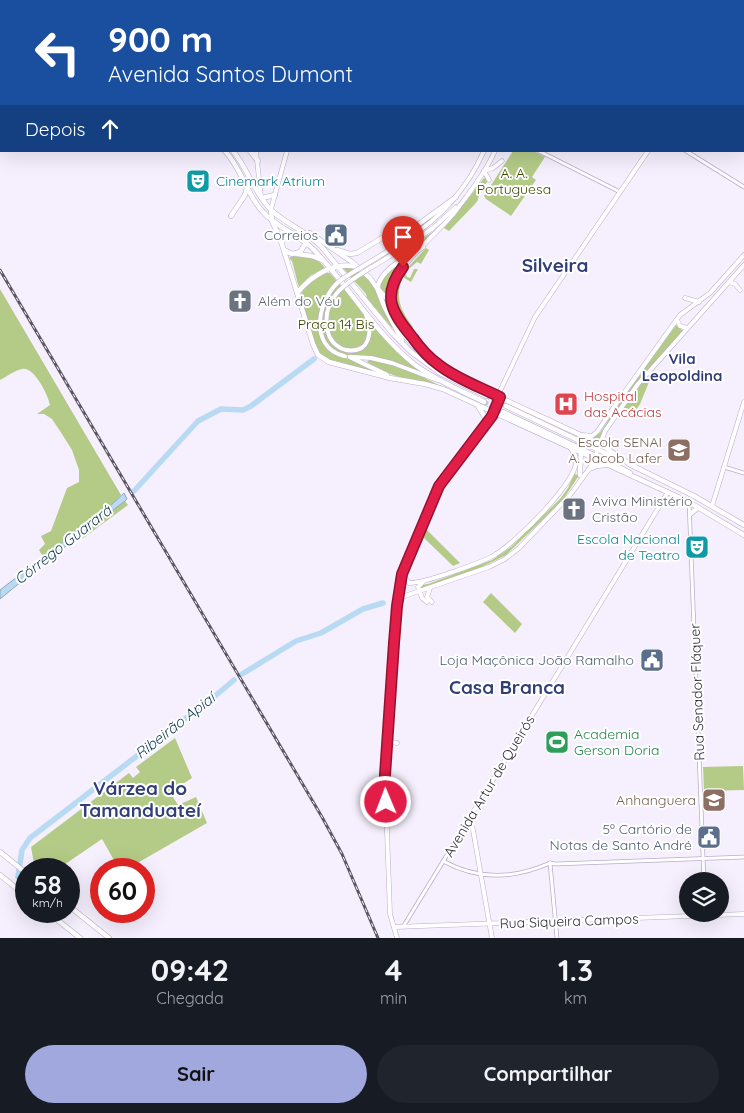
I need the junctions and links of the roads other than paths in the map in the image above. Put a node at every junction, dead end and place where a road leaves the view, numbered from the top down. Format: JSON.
{"nodes":[{"id":1,"x":228,"y":152,"type":"edge"},
{"id":2,"x":251,"y":152,"type":"edge"},
{"id":3,"x":256,"y":152,"type":"edge"},
{"id":4,"x":287,"y":152,"type":"edge"},
{"id":5,"x":483,"y":152,"type":"edge"},
{"id":6,"x":494,"y":152,"type":"edge"},
{"id":7,"x":541,"y":152,"type":"edge"},
{"id":8,"x":647,"y":152,"type":"edge"},
{"id":9,"x":688,"y":152,"type":"edge"},
{"id":10,"x":258,"y":161,"type":"junction"},
{"id":11,"x":502,"y":161,"type":"dead end"},
{"id":12,"x":484,"y":171,"type":"junction"},
{"id":13,"x":489,"y":180,"type":"dead end"},
{"id":14,"x":247,"y":187,"type":"junction"},
{"id":15,"x":744,"y":187,"type":"edge"},
{"id":16,"x":620,"y":192,"type":"junction"},
{"id":17,"x":275,"y":194,"type":"junction"},
{"id":18,"x":456,"y":197,"type":"junction"},
{"id":19,"x":262,"y":198,"type":"junction"},
{"id":20,"x":461,"y":202,"type":"junction"},
{"id":21,"x":271,"y":210,"type":"junction"},
{"id":22,"x":231,"y":216,"type":"dead end"},
{"id":23,"x":272,"y":221,"type":"junction"},
{"id":24,"x":304,"y":232,"type":"junction"},
{"id":25,"x":306,"y":243,"type":"junction"},
{"id":26,"x":423,"y":247,"type":"junction"},
{"id":27,"x":333,"y":248,"type":"junction"},
{"id":28,"x":284,"y":250,"type":"junction"},
{"id":29,"x":296,"y":254,"type":"junction"},
{"id":30,"x":744,"y":255,"type":"edge"},
{"id":31,"x":324,"y":262,"type":"junction"},
{"id":32,"x":744,"y":265,"type":"edge"},
{"id":33,"x":338,"y":267,"type":"junction"},
{"id":34,"x":358,"y":268,"type":"junction"},
{"id":35,"x":331,"y":269,"type":"junction"},
{"id":36,"x":729,"y":282,"type":"junction"},
{"id":37,"x":377,"y":288,"type":"junction"},
{"id":38,"x":740,"y":290,"type":"dead end"},
{"id":39,"x":297,"y":293,"type":"junction"},
{"id":40,"x":685,"y":298,"type":"dead end"},
{"id":41,"x":700,"y":302,"type":"junction"},
{"id":42,"x":391,"y":303,"type":"junction"},
{"id":43,"x":690,"y":307,"type":"junction"},
{"id":44,"x":364,"y":310,"type":"junction"},
{"id":45,"x":697,"y":317,"type":"junction"},
{"id":46,"x":676,"y":320,"type":"junction"},
{"id":47,"x":392,"y":321,"type":"junction"},
{"id":48,"x":687,"y":328,"type":"junction"},
{"id":49,"x":404,"y":346,"type":"junction"},
{"id":50,"x":350,"y":357,"type":"junction"},
{"id":51,"x":439,"y":366,"type":"junction"},
{"id":52,"x":400,"y":380,"type":"junction"},
{"id":53,"x":444,"y":383,"type":"junction"},
{"id":54,"x":484,"y":390,"type":"junction"},
{"id":55,"x":499,"y":395,"type":"junction"},
{"id":56,"x":486,"y":396,"type":"tunnel mouth"},
{"id":57,"x":484,"y":402,"type":"tunnel mouth"},
{"id":58,"x":744,"y":402,"type":"edge"},
{"id":59,"x":511,"y":403,"type":"junction"},
{"id":60,"x":478,"y":405,"type":"junction"},
{"id":61,"x":506,"y":406,"type":"tunnel mouth"},
{"id":62,"x":492,"y":412,"type":"junction"},
{"id":63,"x":504,"y":414,"type":"junction"},
{"id":64,"x":486,"y":419,"type":"junction"},
{"id":65,"x":483,"y":427,"type":"junction"},
{"id":66,"x":578,"y":437,"type":"junction"},
{"id":67,"x":599,"y":446,"type":"junction"},
{"id":68,"x":571,"y":449,"type":"junction"},
{"id":69,"x":581,"y":451,"type":"junction"},
{"id":70,"x":595,"y":458,"type":"junction"},
{"id":71,"x":606,"y":466,"type":"junction"},
{"id":72,"x":724,"y":467,"type":"junction"},
{"id":73,"x":589,"y":469,"type":"junction"},
{"id":74,"x":571,"y":474,"type":"junction"},
{"id":75,"x":744,"y":474,"type":"edge"},
{"id":76,"x":580,"y":475,"type":"junction"},
{"id":77,"x":636,"y":478,"type":"junction"},
{"id":78,"x":579,"y":482,"type":"junction"},
{"id":79,"x":675,"y":486,"type":"junction"},
{"id":80,"x":668,"y":492,"type":"junction"},
{"id":81,"x":689,"y":493,"type":"junction"},
{"id":82,"x":689,"y":502,"type":"junction"},
{"id":83,"x":712,"y":506,"type":"junction"},
{"id":84,"x":698,"y":508,"type":"junction"},
{"id":85,"x":690,"y":514,"type":"junction"},
{"id":86,"x":710,"y":515,"type":"junction"},
{"id":87,"x":744,"y":525,"type":"edge"},
{"id":88,"x":744,"y":535,"type":"edge"},
{"id":89,"x":402,"y":574,"type":"junction"},
{"id":90,"x":422,"y":582,"type":"junction"},
{"id":91,"x":430,"y":588,"type":"junction"},
{"id":92,"x":420,"y":591,"type":"junction"},
{"id":93,"x":399,"y":598,"type":"junction"},
{"id":94,"x":387,"y":741,"type":"junction"},
{"id":95,"x":397,"y":743,"type":"dead end"},
{"id":96,"x":469,"y":819,"type":"junction"},
{"id":97,"x":0,"y":852,"type":"edge"},
{"id":98,"x":744,"y":857,"type":"edge"},
{"id":99,"x":703,"y":859,"type":"junction"},
{"id":100,"x":443,"y":861,"type":"junction"},
{"id":101,"x":550,"y":863,"type":"junction"},
{"id":102,"x":15,"y":864,"type":"edge"},
{"id":103,"x":704,"y":872,"type":"edge"},
{"id":104,"x":481,"y":875,"type":"junction"},
{"id":105,"x":0,"y":876,"type":"edge"},
{"id":106,"x":15,"y":888,"type":"edge"},
{"id":107,"x":729,"y":914,"type":"edge"},
{"id":108,"x":744,"y":914,"type":"edge"},
{"id":109,"x":80,"y":915,"type":"edge"},
{"id":110,"x":679,"y":916,"type":"edge"},
{"id":111,"x":556,"y":921,"type":"junction"},
{"id":112,"x":61,"y":923,"type":"edge"},
{"id":113,"x":489,"y":924,"type":"junction"},
{"id":114,"x":394,"y":927,"type":"junction"},
{"id":115,"x":403,"y":927,"type":"junction"},
{"id":116,"x":80,"y":938,"type":"edge"},
{"id":117,"x":110,"y":938,"type":"edge"},
{"id":118,"x":397,"y":938,"type":"edge"},
{"id":119,"x":492,"y":938,"type":"edge"},
{"id":120,"x":557,"y":938,"type":"edge"}],
"edges":[{"from":1,"to":14,"type":"highway"},
{"from":1,"to":19,"type":"highway"},
{"from":2,"to":10,"type":"highway"},
{"from":3,"to":10,"type":"main road"},
{"from":4,"to":17,"type":"main road"},
{"from":5,"to":18,"type":"main road"},
{"from":6,"to":12,"type":"main road"},
{"from":7,"to":16,"type":"street"},
{"from":8,"to":16,"type":"main road"},
{"from":9,"to":15,"type":"street"},
{"from":10,"to":19,"type":"main road"},
{"from":11,"to":12,"type":"main road"},
{"from":12,"to":13,"type":"main road"},
{"from":12,"to":20,"type":"main road"},
{"from":14,"to":22,"type":"highway"},
{"from":14,"to":23,"type":"highway"},
{"from":16,"to":55,"type":"main road"},
{"from":17,"to":19,"type":"highway"},
{"from":17,"to":21,"type":"main road"},
{"from":18,"to":27,"type":"highway"},
{"from":18,"to":50,"type":"main road","bridge":true},
{"from":19,"to":21,"type":"highway"},
{"from":20,"to":26,"type":"main road"},
{"from":20,"to":44,"type":"main road","bridge":true},
{"from":21,"to":23,"type":"highway"},
{"from":21,"to":24,"type":"highway"},
{"from":23,"to":25,"type":"highway"},
{"from":23,"to":28,"type":"highway"},
{"from":24,"to":25,"type":"highway"},
{"from":24,"to":27,"type":"highway"},
{"from":24,"to":33,"type":"highway"},
{"from":25,"to":29,"type":"highway"},
{"from":25,"to":31,"type":"highway"},
{"from":26,"to":37,"type":"highway"},
{"from":26,"to":42,"type":"main road"},
{"from":27,"to":34,"type":"highway"},
{"from":28,"to":29,"type":"highway"},
{"from":28,"to":39,"type":"highway"},
{"from":29,"to":31,"type":"highway"},
{"from":30,"to":41,"type":"main road"},
{"from":31,"to":35,"type":"highway"},
{"from":32,"to":36,"type":"main road"},
{"from":33,"to":34,"type":"highway"},
{"from":33,"to":35,"type":"highway"},
{"from":33,"to":49,"type":"highway"},
{"from":34,"to":37,"type":"highway"},
{"from":35,"to":39,"type":"highway"},
{"from":35,"to":44,"type":"highway"},
{"from":36,"to":38,"type":"main road"},
{"from":36,"to":45,"type":"main road"},
{"from":37,"to":42,"type":"highway"},
{"from":37,"to":47,"type":"highway"},
{"from":39,"to":52,"type":"highway"},
{"from":40,"to":41,"type":"main road"},
{"from":41,"to":43,"type":"main road"},
{"from":42,"to":51,"type":"main road"},
{"from":43,"to":45,"type":"main road"},
{"from":43,"to":46,"type":"main road"},
{"from":44,"to":53,"type":"highway"},
{"from":45,"to":48,"type":"main road"},
{"from":46,"to":48,"type":"main road"},
{"from":46,"to":66,"type":"main road"},
{"from":47,"to":49,"type":"highway"},
{"from":47,"to":51,"type":"highway"},
{"from":48,"to":67,"type":"main road"},
{"from":49,"to":56,"type":"highway"},
{"from":50,"to":52,"type":"highway"},
{"from":50,"to":53,"type":"main road"},
{"from":51,"to":54,"type":"highway"},
{"from":52,"to":60,"type":"highway"},
{"from":53,"to":57,"type":"highway"},
{"from":54,"to":55,"type":"highway"},
{"from":54,"to":60,"type":"highway"},
{"from":55,"to":59,"type":"highway"},
{"from":55,"to":62,"type":"main road"},
{"from":58,"to":72,"type":"main road"},
{"from":59,"to":63,"type":"highway"},
{"from":59,"to":66,"type":"highway"},
{"from":60,"to":62,"type":"highway"},
{"from":60,"to":64,"type":"highway"},
{"from":61,"to":66,"type":"highway"},
{"from":62,"to":63,"type":"highway"},
{"from":62,"to":64,"type":"main road"},
{"from":62,"to":65,"type":"main road"},
{"from":63,"to":68,"type":"highway"},
{"from":63,"to":69,"type":"highway"},
{"from":64,"to":65,"type":"main road"},
{"from":65,"to":89,"type":"main road"},
{"from":66,"to":67,"type":"highway"},
{"from":66,"to":69,"type":"highway"},
{"from":67,"to":70,"type":"main road"},
{"from":67,"to":79,"type":"highway"},
{"from":68,"to":69,"type":"highway"},
{"from":68,"to":74,"type":"main road"},
{"from":69,"to":70,"type":"highway"},
{"from":69,"to":76,"type":"highway"},
{"from":70,"to":71,"type":"highway"},
{"from":70,"to":73,"type":"main road"},
{"from":70,"to":77,"type":"highway"},
{"from":71,"to":73,"type":"highway"},
{"from":71,"to":77,"type":"highway"},
{"from":72,"to":75,"type":"street"},
{"from":72,"to":83,"type":"main road"},
{"from":73,"to":78,"type":"main road"},
{"from":74,"to":76,"type":"main road"},
{"from":74,"to":90,"type":"main road"},
{"from":76,"to":78,"type":"main road"},
{"from":77,"to":80,"type":"highway"},
{"from":78,"to":91,"type":"main road"},
{"from":79,"to":80,"type":"highway"},
{"from":79,"to":81,"type":"highway"},
{"from":80,"to":82,"type":"highway"},
{"from":80,"to":96,"type":"main road","name":"Avenida Artur de Queirós"},
{"from":81,"to":82,"type":"highway"},
{"from":81,"to":83,"type":"highway"},
{"from":82,"to":84,"type":"highway"},
{"from":82,"to":85,"type":"street","name":"Rua Senador Fláquer"},
{"from":83,"to":86,"type":"highway"},
{"from":83,"to":87,"type":"highway"},
{"from":84,"to":85,"type":"highway"},
{"from":84,"to":86,"type":"highway"},
{"from":85,"to":99,"type":"street","name":"Rua Senador Fláquer"},
{"from":86,"to":88,"type":"highway"},
{"from":89,"to":90,"type":"main road"},
{"from":89,"to":93,"type":"main road"},
{"from":90,"to":92,"type":"main road"},
{"from":91,"to":92,"type":"main road"},
{"from":91,"to":92,"type":"main road"},
{"from":92,"to":93,"type":"main road"},
{"from":93,"to":94,"type":"main road"},
{"from":94,"to":95,"type":"main road"},
{"from":94,"to":114,"type":"main road"},
{"from":96,"to":100,"type":"street","name":"Avenida Artur de Queirós"},
{"from":96,"to":104,"type":"main road"},
{"from":97,"to":102,"type":"highway"},
{"from":98,"to":99,"type":"street"},
{"from":99,"to":101,"type":"street"},
{"from":99,"to":103,"type":"street","name":"Rua Senador Fláquer"},
{"from":100,"to":104,"type":"street"},
{"from":100,"to":115,"type":"street","name":"Avenida Artur de Queirós"},
{"from":101,"to":104,"type":"street"},
{"from":101,"to":111,"type":"street"},
{"from":104,"to":113,"type":"main road"},
{"from":105,"to":106,"type":"highway"},
{"from":107,"to":108,"type":"main road","name":"Rua Siqueira Campos"},
{"from":109,"to":117,"type":"highway"},
{"from":110,"to":111,"type":"main road","name":"Rua Siqueira Campos"},
{"from":111,"to":113,"type":"main road","name":"Rua Siqueira Campos"},
{"from":111,"to":120,"type":"street"},
{"from":112,"to":116,"type":"highway"},
{"from":113,"to":115,"type":"main road","name":"Rua Siqueira Campos"},
{"from":113,"to":119,"type":"main road"},
{"from":114,"to":115,"type":"main road","name":"Rua Siqueira Campos"},
{"from":114,"to":118,"type":"main road"}]}
